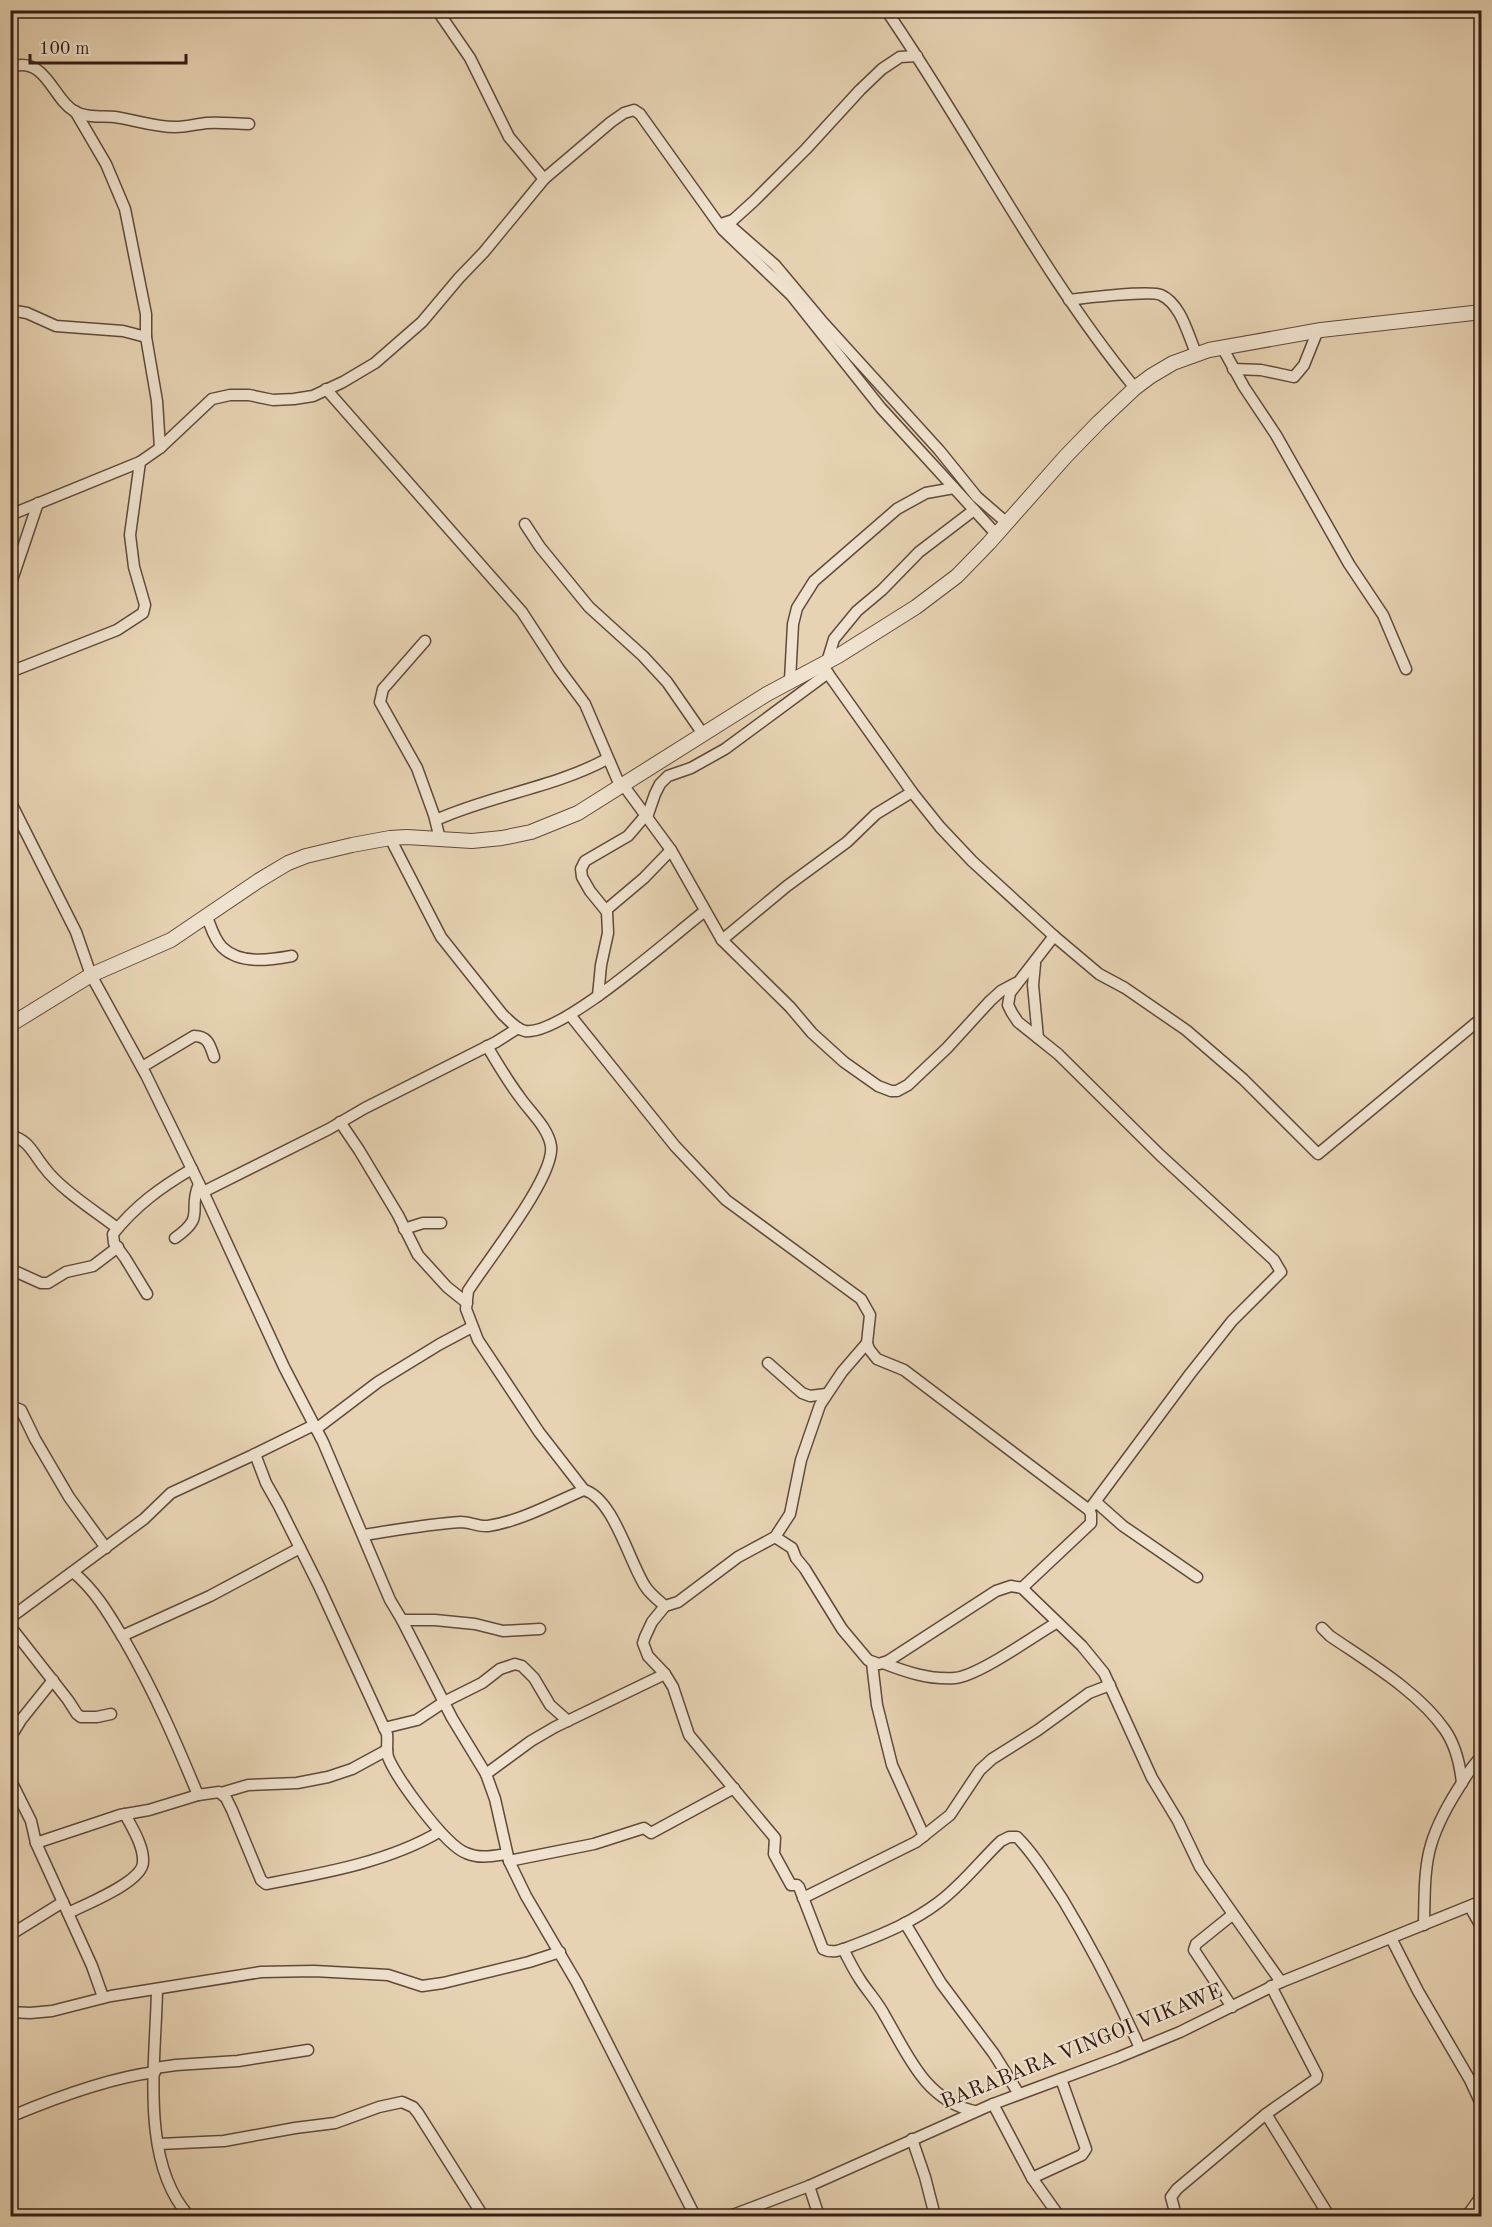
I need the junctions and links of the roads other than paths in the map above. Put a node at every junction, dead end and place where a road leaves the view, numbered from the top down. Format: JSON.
{"nodes":[{"id":1,"x":437,"y":10,"type":"edge"},
{"id":2,"x":886,"y":10,"type":"edge"},
{"id":3,"x":917,"y":56,"type":"junction"},
{"id":4,"x":10,"y":66,"type":"edge"},
{"id":5,"x":75,"y":111,"type":"junction"},
{"id":6,"x":249,"y":124,"type":"dead end"},
{"id":7,"x":544,"y":179,"type":"junction"},
{"id":8,"x":723,"y":224,"type":"junction"},
{"id":9,"x":1069,"y":300,"type":"junction"},
{"id":10,"x":10,"y":310,"type":"edge"},
{"id":11,"x":1482,"y":312,"type":"edge"},
{"id":12,"x":1318,"y":330,"type":"junction"},
{"id":13,"x":146,"y":337,"type":"junction"},
{"id":14,"x":1222,"y":347,"type":"junction"},
{"id":15,"x":1196,"y":353,"type":"junction"},
{"id":16,"x":1233,"y":369,"type":"junction"},
{"id":17,"x":1135,"y":388,"type":"junction"},
{"id":18,"x":326,"y":389,"type":"junction"},
{"id":19,"x":160,"y":448,"type":"junction"},
{"id":20,"x":140,"y":462,"type":"junction"},
{"id":21,"x":954,"y":489,"type":"junction"},
{"id":22,"x":38,"y":503,"type":"junction"},
{"id":23,"x":974,"y":510,"type":"junction"},
{"id":24,"x":10,"y":515,"type":"edge"},
{"id":25,"x":1007,"y":523,"type":"junction"},
{"id":26,"x":525,"y":524,"type":"dead end"},
{"id":27,"x":997,"y":535,"type":"junction"},
{"id":28,"x":10,"y":586,"type":"edge"},
{"id":29,"x":425,"y":641,"type":"dead end"},
{"id":30,"x":826,"y":667,"type":"junction"},
{"id":31,"x":1406,"y":669,"type":"dead end"},
{"id":32,"x":10,"y":672,"type":"edge"},
{"id":33,"x":790,"y":680,"type":"junction"},
{"id":34,"x":703,"y":734,"type":"junction"},
{"id":35,"x":607,"y":759,"type":"junction"},
{"id":36,"x":622,"y":787,"type":"junction"},
{"id":37,"x":912,"y":792,"type":"junction"},
{"id":38,"x":10,"y":801,"type":"edge"},
{"id":39,"x":647,"y":816,"type":"junction"},
{"id":40,"x":436,"y":820,"type":"junction"},
{"id":41,"x":390,"y":838,"type":"junction"},
{"id":42,"x":440,"y":839,"type":"junction"},
{"id":43,"x":671,"y":850,"type":"junction"},
{"id":44,"x":606,"y":910,"type":"junction"},
{"id":45,"x":705,"y":911,"type":"junction"},
{"id":46,"x":207,"y":917,"type":"junction"},
{"id":47,"x":1054,"y":936,"type":"junction"},
{"id":48,"x":722,"y":940,"type":"junction"},
{"id":49,"x":292,"y":956,"type":"dead end"},
{"id":50,"x":1037,"y":959,"type":"junction"},
{"id":51,"x":91,"y":975,"type":"junction"},
{"id":52,"x":1019,"y":982,"type":"junction"},
{"id":53,"x":598,"y":996,"type":"junction"},
{"id":54,"x":570,"y":1015,"type":"junction"},
{"id":55,"x":1477,"y":1022,"type":"dead end"},
{"id":56,"x":10,"y":1025,"type":"edge"},
{"id":57,"x":518,"y":1028,"type":"junction"},
{"id":58,"x":1038,"y":1038,"type":"junction"},
{"id":59,"x":487,"y":1046,"type":"junction"},
{"id":60,"x":214,"y":1057,"type":"dead end"},
{"id":61,"x":142,"y":1067,"type":"junction"},
{"id":62,"x":340,"y":1122,"type":"junction"},
{"id":63,"x":10,"y":1136,"type":"edge"},
{"id":64,"x":192,"y":1169,"type":"junction"},
{"id":65,"x":201,"y":1188,"type":"junction"},
{"id":66,"x":441,"y":1222,"type":"dead end"},
{"id":67,"x":117,"y":1228,"type":"junction"},
{"id":68,"x":404,"y":1229,"type":"junction"},
{"id":69,"x":175,"y":1238,"type":"dead end"},
{"id":70,"x":118,"y":1247,"type":"junction"},
{"id":71,"x":10,"y":1269,"type":"edge"},
{"id":72,"x":147,"y":1294,"type":"dead end"},
{"id":73,"x":467,"y":1303,"type":"junction"},
{"id":74,"x":472,"y":1327,"type":"junction"},
{"id":75,"x":867,"y":1343,"type":"junction"},
{"id":76,"x":768,"y":1364,"type":"dead end"},
{"id":77,"x":826,"y":1394,"type":"junction"},
{"id":78,"x":10,"y":1409,"type":"edge"},
{"id":79,"x":315,"y":1427,"type":"junction"},
{"id":80,"x":255,"y":1454,"type":"junction"},
{"id":81,"x":584,"y":1490,"type":"junction"},
{"id":82,"x":1092,"y":1506,"type":"junction"},
{"id":83,"x":364,"y":1535,"type":"junction"},
{"id":84,"x":775,"y":1537,"type":"junction"},
{"id":85,"x":106,"y":1548,"type":"junction"},
{"id":86,"x":300,"y":1548,"type":"junction"},
{"id":87,"x":73,"y":1572,"type":"junction"},
{"id":88,"x":1197,"y":1577,"type":"dead end"},
{"id":89,"x":1022,"y":1588,"type":"junction"},
{"id":90,"x":665,"y":1606,"type":"junction"},
{"id":91,"x":10,"y":1618,"type":"edge"},
{"id":92,"x":402,"y":1620,"type":"junction"},
{"id":93,"x":1056,"y":1623,"type":"junction"},
{"id":94,"x":10,"y":1626,"type":"edge"},
{"id":95,"x":1322,"y":1628,"type":"dead end"},
{"id":96,"x":540,"y":1629,"type":"dead end"},
{"id":97,"x":122,"y":1636,"type":"junction"},
{"id":98,"x":878,"y":1663,"type":"junction"},
{"id":99,"x":665,"y":1674,"type":"junction"},
{"id":100,"x":52,"y":1680,"type":"junction"},
{"id":101,"x":1110,"y":1686,"type":"junction"},
{"id":102,"x":444,"y":1702,"type":"junction"},
{"id":103,"x":111,"y":1714,"type":"dead end"},
{"id":104,"x":568,"y":1721,"type":"junction"},
{"id":105,"x":384,"y":1728,"type":"junction"},
{"id":106,"x":10,"y":1738,"type":"edge"},
{"id":107,"x":387,"y":1750,"type":"junction"},
{"id":108,"x":1481,"y":1757,"type":"edge"},
{"id":109,"x":486,"y":1774,"type":"junction"},
{"id":110,"x":10,"y":1779,"type":"edge"},
{"id":111,"x":1462,"y":1782,"type":"junction"},
{"id":112,"x":734,"y":1788,"type":"junction"},
{"id":113,"x":221,"y":1792,"type":"junction"},
{"id":114,"x":198,"y":1795,"type":"junction"},
{"id":115,"x":125,"y":1814,"type":"junction"},
{"id":116,"x":439,"y":1832,"type":"junction"},
{"id":117,"x":924,"y":1836,"type":"junction"},
{"id":118,"x":36,"y":1843,"type":"junction"},
{"id":119,"x":508,"y":1858,"type":"junction"},
{"id":120,"x":803,"y":1898,"type":"junction"},
{"id":121,"x":1482,"y":1901,"type":"edge"},
{"id":122,"x":63,"y":1902,"type":"junction"},
{"id":123,"x":1470,"y":1907,"type":"junction"},
{"id":124,"x":68,"y":1913,"type":"junction"},
{"id":125,"x":1232,"y":1915,"type":"junction"},
{"id":126,"x":905,"y":1923,"type":"junction"},
{"id":127,"x":1424,"y":1925,"type":"junction"},
{"id":128,"x":1482,"y":1928,"type":"edge"},
{"id":129,"x":10,"y":1935,"type":"edge"},
{"id":130,"x":1391,"y":1938,"type":"junction"},
{"id":131,"x":843,"y":1949,"type":"junction"},
{"id":132,"x":560,"y":1952,"type":"junction"},
{"id":133,"x":1276,"y":1984,"type":"junction"},
{"id":134,"x":157,"y":1989,"type":"junction"},
{"id":135,"x":103,"y":1997,"type":"junction"},
{"id":136,"x":1232,"y":2007,"type":"junction"},
{"id":137,"x":10,"y":2012,"type":"edge"},
{"id":138,"x":1140,"y":2048,"type":"junction"},
{"id":139,"x":308,"y":2050,"type":"dead end"},
{"id":140,"x":155,"y":2070,"type":"junction"},
{"id":141,"x":1061,"y":2079,"type":"junction"},
{"id":142,"x":10,"y":2085,"type":"edge"},
{"id":143,"x":1019,"y":2094,"type":"junction"},
{"id":144,"x":993,"y":2104,"type":"junction"},
{"id":145,"x":1482,"y":2106,"type":"edge"},
{"id":146,"x":974,"y":2112,"type":"junction"},
{"id":147,"x":1266,"y":2114,"type":"junction"},
{"id":148,"x":12,"y":2116,"type":"edge"},
{"id":149,"x":10,"y":2129,"type":"edge"},
{"id":150,"x":912,"y":2139,"type":"junction"},
{"id":151,"x":159,"y":2144,"type":"junction"},
{"id":152,"x":1032,"y":2178,"type":"junction"},
{"id":153,"x":810,"y":2186,"type":"junction"},
{"id":154,"x":1482,"y":2195,"type":"edge"},
{"id":155,"x":1174,"y":2208,"type":"dead end"},
{"id":156,"x":189,"y":2217,"type":"edge"},
{"id":157,"x":483,"y":2217,"type":"edge"},
{"id":158,"x":695,"y":2217,"type":"edge"},
{"id":159,"x":730,"y":2217,"type":"edge"},
{"id":160,"x":819,"y":2217,"type":"edge"},
{"id":161,"x":934,"y":2217,"type":"edge"},
{"id":162,"x":1059,"y":2217,"type":"edge"},
{"id":163,"x":1329,"y":2217,"type":"edge"},
{"id":164,"x":1467,"y":2217,"type":"edge"}],
"edges":[{"from":1,"to":7,"type":"street"},
{"from":2,"to":3,"type":"street"},
{"from":3,"to":8,"type":"street"},
{"from":3,"to":9,"type":"street"},
{"from":4,"to":5,"type":"street"},
{"from":5,"to":6,"type":"street"},
{"from":5,"to":13,"type":"street"},
{"from":7,"to":8,"type":"street"},
{"from":7,"to":18,"type":"street"},
{"from":8,"to":21,"type":"street"},
{"from":8,"to":25,"type":"street"},
{"from":9,"to":15,"type":"street"},
{"from":9,"to":17,"type":"street"},
{"from":10,"to":13,"type":"street"},
{"from":11,"to":12,"type":"street"},
{"from":12,"to":14,"type":"street"},
{"from":12,"to":16,"type":"street"},
{"from":13,"to":19,"type":"street"},
{"from":14,"to":15,"type":"street"},
{"from":14,"to":16,"type":"street"},
{"from":15,"to":17,"type":"street"},
{"from":16,"to":31,"type":"street"},
{"from":17,"to":25,"type":"street"},
{"from":18,"to":19,"type":"street"},
{"from":18,"to":35,"type":"street"},
{"from":19,"to":20,"type":"street"},
{"from":20,"to":22,"type":"street"},
{"from":20,"to":32,"type":"street"},
{"from":21,"to":23,"type":"street"},
{"from":21,"to":33,"type":"street"},
{"from":22,"to":24,"type":"street"},
{"from":22,"to":28,"type":"street"},
{"from":23,"to":27,"type":"street"},
{"from":23,"to":30,"type":"street"},
{"from":25,"to":27,"type":"street"},
{"from":26,"to":34,"type":"street"},
{"from":27,"to":30,"type":"street"},
{"from":29,"to":40,"type":"street"},
{"from":30,"to":33,"type":"street"},
{"from":30,"to":37,"type":"street"},
{"from":30,"to":39,"type":"street"},
{"from":33,"to":34,"type":"street"},
{"from":34,"to":36,"type":"street"},
{"from":35,"to":36,"type":"street"},
{"from":35,"to":40,"type":"street"},
{"from":36,"to":39,"type":"street"},
{"from":36,"to":42,"type":"street"},
{"from":37,"to":47,"type":"street"},
{"from":37,"to":48,"type":"street"},
{"from":38,"to":51,"type":"street"},
{"from":39,"to":43,"type":"street"},
{"from":39,"to":44,"type":"street"},
{"from":40,"to":42,"type":"street"},
{"from":41,"to":42,"type":"street"},
{"from":41,"to":46,"type":"street"},
{"from":41,"to":57,"type":"street"},
{"from":43,"to":44,"type":"street"},
{"from":43,"to":45,"type":"street"},
{"from":44,"to":53,"type":"street"},
{"from":45,"to":48,"type":"street"},
{"from":45,"to":53,"type":"street"},
{"from":46,"to":49,"type":"street"},
{"from":46,"to":51,"type":"street"},
{"from":47,"to":50,"type":"street"},
{"from":47,"to":55,"type":"street"},
{"from":48,"to":52,"type":"street"},
{"from":50,"to":52,"type":"street"},
{"from":50,"to":58,"type":"street"},
{"from":51,"to":56,"type":"street"},
{"from":51,"to":61,"type":"street"},
{"from":52,"to":58,"type":"street"},
{"from":53,"to":54,"type":"street"},
{"from":54,"to":57,"type":"street"},
{"from":54,"to":75,"type":"street"},
{"from":57,"to":59,"type":"street"},
{"from":58,"to":82,"type":"street"},
{"from":59,"to":62,"type":"street"},
{"from":59,"to":73,"type":"street"},
{"from":60,"to":61,"type":"street"},
{"from":61,"to":64,"type":"street"},
{"from":62,"to":65,"type":"street"},
{"from":62,"to":68,"type":"street"},
{"from":63,"to":67,"type":"street"},
{"from":64,"to":65,"type":"street"},
{"from":64,"to":67,"type":"street"},
{"from":65,"to":69,"type":"street"},
{"from":65,"to":79,"type":"street"},
{"from":66,"to":68,"type":"street"},
{"from":67,"to":70,"type":"street"},
{"from":68,"to":73,"type":"street"},
{"from":70,"to":71,"type":"street"},
{"from":70,"to":72,"type":"street"},
{"from":73,"to":74,"type":"street"},
{"from":74,"to":79,"type":"street"},
{"from":74,"to":81,"type":"street"},
{"from":75,"to":77,"type":"street"},
{"from":75,"to":82,"type":"street"},
{"from":76,"to":77,"type":"street"},
{"from":77,"to":84,"type":"street"},
{"from":78,"to":85,"type":"street"},
{"from":79,"to":80,"type":"street"},
{"from":79,"to":83,"type":"street"},
{"from":80,"to":85,"type":"street"},
{"from":80,"to":86,"type":"street"},
{"from":81,"to":83,"type":"street"},
{"from":81,"to":90,"type":"street"},
{"from":82,"to":88,"type":"street"},
{"from":82,"to":89,"type":"street"},
{"from":83,"to":92,"type":"street"},
{"from":84,"to":90,"type":"street"},
{"from":84,"to":98,"type":"street"},
{"from":85,"to":87,"type":"street"},
{"from":86,"to":97,"type":"street"},
{"from":86,"to":105,"type":"street"},
{"from":87,"to":91,"type":"street"},
{"from":87,"to":97,"type":"street"},
{"from":89,"to":93,"type":"street"},
{"from":89,"to":98,"type":"street"},
{"from":90,"to":99,"type":"street"},
{"from":92,"to":96,"type":"street"},
{"from":92,"to":102,"type":"street"},
{"from":93,"to":98,"type":"street"},
{"from":93,"to":101,"type":"street"},
{"from":94,"to":100,"type":"street"},
{"from":95,"to":111,"type":"street"},
{"from":97,"to":114,"type":"street"},
{"from":98,"to":117,"type":"street"},
{"from":99,"to":104,"type":"street"},
{"from":99,"to":112,"type":"street"},
{"from":100,"to":103,"type":"street"},
{"from":100,"to":106,"type":"street"},
{"from":101,"to":117,"type":"street"},
{"from":101,"to":125,"type":"street"},
{"from":102,"to":104,"type":"street"},
{"from":102,"to":105,"type":"street"},
{"from":102,"to":109,"type":"street"},
{"from":104,"to":109,"type":"street"},
{"from":105,"to":107,"type":"street"},
{"from":107,"to":113,"type":"street"},
{"from":107,"to":116,"type":"street"},
{"from":108,"to":111,"type":"street"},
{"from":109,"to":119,"type":"street"},
{"from":110,"to":118,"type":"street"},
{"from":111,"to":127,"type":"street"},
{"from":112,"to":119,"type":"street"},
{"from":112,"to":120,"type":"street"},
{"from":113,"to":114,"type":"street"},
{"from":113,"to":116,"type":"street"},
{"from":114,"to":115,"type":"street"},
{"from":115,"to":118,"type":"street"},
{"from":115,"to":124,"type":"street"},
{"from":116,"to":119,"type":"street"},
{"from":117,"to":120,"type":"street"},
{"from":118,"to":122,"type":"street"},
{"from":119,"to":132,"type":"street"},
{"from":120,"to":131,"type":"street"},
{"from":121,"to":123,"type":"street","name":"BARABARA VINGOI VIKAWE"},
{"from":122,"to":124,"type":"street"},
{"from":122,"to":129,"type":"street"},
{"from":123,"to":127,"type":"street","name":"BARABARA VINGOI VIKAWE"},
{"from":123,"to":128,"type":"street"},
{"from":124,"to":135,"type":"street"},
{"from":125,"to":133,"type":"street"},
{"from":125,"to":136,"type":"street"},
{"from":126,"to":131,"type":"street"},
{"from":126,"to":138,"type":"street"},
{"from":126,"to":143,"type":"street"},
{"from":127,"to":130,"type":"street","name":"BARABARA VINGOI VIKAWE"},
{"from":130,"to":133,"type":"street","name":"BARABARA VINGOI VIKAWE"},
{"from":130,"to":145,"type":"street"},
{"from":131,"to":146,"type":"street"},
{"from":132,"to":134,"type":"street"},
{"from":132,"to":158,"type":"street"},
{"from":133,"to":136,"type":"street","name":"BARABARA VINGOI VIKAWE"},
{"from":133,"to":147,"type":"street"},
{"from":134,"to":135,"type":"street"},
{"from":134,"to":140,"type":"street"},
{"from":135,"to":137,"type":"street"},
{"from":136,"to":138,"type":"street","name":"BARABARA VINGOI VIKAWE"},
{"from":138,"to":141,"type":"street","name":"BARABARA VINGOI VIKAWE"},
{"from":139,"to":140,"type":"street"},
{"from":140,"to":148,"type":"street"},
{"from":140,"to":151,"type":"street"},
{"from":141,"to":143,"type":"street","name":"BARABARA VINGOI VIKAWE"},
{"from":141,"to":152,"type":"street"},
{"from":142,"to":148,"type":"street"},
{"from":143,"to":144,"type":"street","name":"BARABARA VINGOI VIKAWE"},
{"from":144,"to":146,"type":"street","name":"BARABARA VINGOI VIKAWE"},
{"from":144,"to":152,"type":"street"},
{"from":146,"to":150,"type":"street","name":"BARABARA VINGOI VIKAWE"},
{"from":147,"to":155,"type":"street"},
{"from":147,"to":163,"type":"street"},
{"from":148,"to":149,"type":"street"},
{"from":150,"to":153,"type":"street","name":"BARABARA VINGOI VIKAWE"},
{"from":150,"to":161,"type":"street"},
{"from":151,"to":156,"type":"street"},
{"from":151,"to":157,"type":"street"},
{"from":152,"to":162,"type":"street"},
{"from":153,"to":159,"type":"street","name":"BARABARA VINGOI VIKAWE"},
{"from":153,"to":160,"type":"street"},
{"from":154,"to":164,"type":"street"}]}
